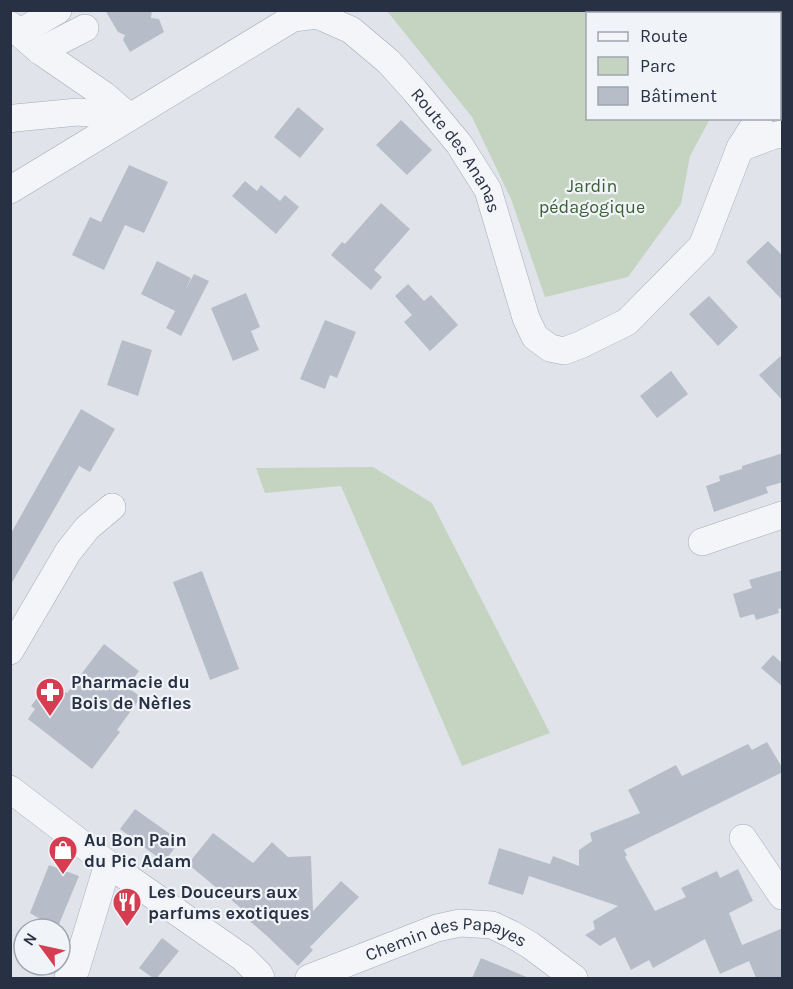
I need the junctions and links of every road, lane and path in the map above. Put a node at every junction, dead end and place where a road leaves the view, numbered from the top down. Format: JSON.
{"nodes":[{"id":1,"x":58,"y":10,"type":"edge"},
{"id":2,"x":318,"y":13,"type":"edge"},
{"id":3,"x":85,"y":28,"type":"dead end"},
{"id":4,"x":15,"y":29,"type":"edge"},
{"id":5,"x":40,"y":51,"type":"junction"},
{"id":6,"x":129,"y":117,"type":"junction"},
{"id":7,"x":10,"y":119,"type":"edge"},
{"id":8,"x":758,"y":120,"type":"edge"},
{"id":9,"x":783,"y":134,"type":"edge"},
{"id":10,"x":740,"y":148,"type":"junction"},
{"id":11,"x":10,"y":190,"type":"edge"},
{"id":12,"x":112,"y":507,"type":"dead end"},
{"id":13,"x":783,"y":515,"type":"edge"},
{"id":14,"x":702,"y":543,"type":"dead end"},
{"id":15,"x":10,"y":651,"type":"edge"},
{"id":16,"x":10,"y":789,"type":"edge"},
{"id":17,"x":743,"y":838,"type":"dead end"},
{"id":18,"x":108,"y":864,"type":"junction"},
{"id":19,"x":783,"y":896,"type":"edge"},
{"id":20,"x":68,"y":978,"type":"edge"},
{"id":21,"x":261,"y":978,"type":"edge"},
{"id":22,"x":309,"y":978,"type":"edge"},
{"id":23,"x":574,"y":978,"type":"edge"}],
"edges":[{"from":1,"to":4,"type":"street"},
{"from":2,"to":6,"type":"street","name":"Route des Ananas"},
{"from":2,"to":10,"type":"street","name":"Route des Ananas"},
{"from":3,"to":5,"type":"street"},
{"from":4,"to":5,"type":"street"},
{"from":5,"to":6,"type":"street"},
{"from":6,"to":7,"type":"street"},
{"from":6,"to":11,"type":"street","name":"Route des Ananas"},
{"from":8,"to":10,"type":"street","name":"Route des Ananas"},
{"from":9,"to":10,"type":"street"},
{"from":12,"to":15,"type":"street"},
{"from":13,"to":14,"type":"street"},
{"from":16,"to":18,"type":"street"},
{"from":17,"to":19,"type":"street"},
{"from":18,"to":20,"type":"street"},
{"from":18,"to":21,"type":"street"},
{"from":22,"to":23,"type":"street","name":"Chemin des Papayes"}]}
